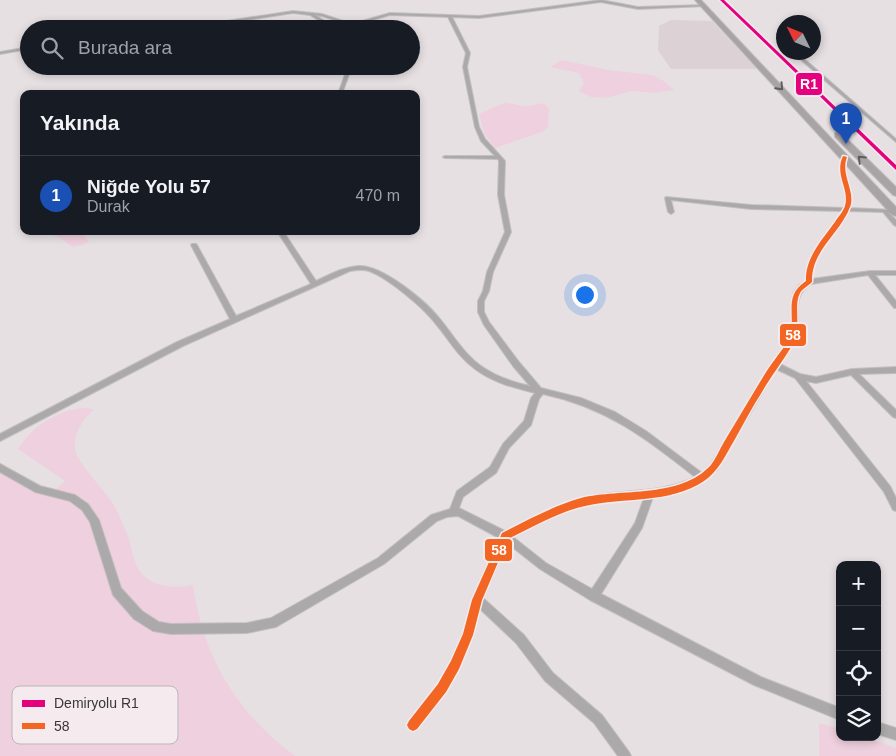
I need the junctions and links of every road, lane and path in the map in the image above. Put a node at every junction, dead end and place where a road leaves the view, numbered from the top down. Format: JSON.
{"nodes":[{"id":1,"x":703,"y":2,"type":"edge"},
{"id":2,"x":308,"y":14,"type":"junction"},
{"id":3,"x":450,"y":17,"type":"junction"},
{"id":4,"x":237,"y":20,"type":"edge"},
{"id":5,"x":319,"y":20,"type":"edge"},
{"id":6,"x":337,"y":20,"type":"edge"},
{"id":7,"x":369,"y":20,"type":"edge"},
{"id":8,"x":20,"y":50,"type":"edge"},
{"id":9,"x":0,"y":53,"type":"edge"},
{"id":10,"x":803,"y":60,"type":"edge"},
{"id":11,"x":347,"y":75,"type":"edge"},
{"id":12,"x":341,"y":90,"type":"edge"},
{"id":13,"x":813,"y":110,"type":"dead end"},
{"id":14,"x":833,"y":130,"type":"dead end"},
{"id":15,"x":896,"y":141,"type":"edge"},
{"id":16,"x":845,"y":157,"type":"junction"},
{"id":17,"x":445,"y":158,"type":"dead end"},
{"id":18,"x":499,"y":158,"type":"junction"},
{"id":19,"x":896,"y":193,"type":"edge"},
{"id":20,"x":846,"y":211,"type":"junction"},
{"id":21,"x":885,"y":211,"type":"junction"},
{"id":22,"x":671,"y":212,"type":"dead end"},
{"id":23,"x":895,"y":212,"type":"edge"},
{"id":24,"x":896,"y":224,"type":"edge"},
{"id":25,"x":283,"y":235,"type":"edge"},
{"id":26,"x":194,"y":245,"type":"dead end"},
{"id":27,"x":870,"y":273,"type":"junction"},
{"id":28,"x":896,"y":273,"type":"edge"},
{"id":29,"x":809,"y":282,"type":"junction"},
{"id":30,"x":314,"y":284,"type":"junction"},
{"id":31,"x":896,"y":306,"type":"edge"},
{"id":32,"x":234,"y":320,"type":"junction"},
{"id":33,"x":775,"y":365,"type":"junction"},
{"id":34,"x":896,"y":370,"type":"edge"},
{"id":35,"x":852,"y":372,"type":"junction"},
{"id":36,"x":798,"y":376,"type":"junction"},
{"id":37,"x":540,"y":392,"type":"junction"},
{"id":38,"x":896,"y":415,"type":"edge"},
{"id":39,"x":0,"y":438,"type":"edge"},
{"id":40,"x":0,"y":468,"type":"edge"},
{"id":41,"x":702,"y":478,"type":"junction"},
{"id":42,"x":650,"y":493,"type":"junction"},
{"id":43,"x":896,"y":508,"type":"edge"},
{"id":44,"x":453,"y":512,"type":"junction"},
{"id":45,"x":505,"y":536,"type":"junction"},
{"id":46,"x":594,"y":596,"type":"junction"},
{"id":47,"x":477,"y":600,"type":"junction"},
{"id":48,"x":836,"y":712,"type":"edge"},
{"id":49,"x":413,"y":725,"type":"dead end"},
{"id":50,"x":881,"y":729,"type":"edge"},
{"id":51,"x":896,"y":734,"type":"edge"},
{"id":52,"x":625,"y":756,"type":"edge"}],
"edges":[{"from":1,"to":3,"type":"street"},
{"from":1,"to":13,"type":"highway"},
{"from":1,"to":16,"type":"highway","one_way":true},
{"from":2,"to":4,"type":"street"},
{"from":2,"to":5,"type":"street"},
{"from":2,"to":6,"type":"street"},
{"from":3,"to":7,"type":"street"},
{"from":3,"to":18,"type":"street"},
{"from":8,"to":9,"type":"street"},
{"from":10,"to":15,"type":"street"},
{"from":11,"to":12,"type":"street"},
{"from":19,"to":14,"type":"highway","one_way":true},
{"from":16,"to":20,"type":"street"},
{"from":16,"to":23,"type":"highway"},
{"from":17,"to":18,"type":"street"},
{"from":18,"to":37,"type":"street"},
{"from":20,"to":21,"type":"street"},
{"from":20,"to":22,"type":"street"},
{"from":20,"to":29,"type":"street"},
{"from":21,"to":23,"type":"street"},
{"from":21,"to":24,"type":"street"},
{"from":25,"to":30,"type":"street"},
{"from":26,"to":32,"type":"street"},
{"from":27,"to":28,"type":"street"},
{"from":27,"to":29,"type":"street"},
{"from":27,"to":31,"type":"street"},
{"from":29,"to":33,"type":"street"},
{"from":30,"to":32,"type":"street"},
{"from":30,"to":37,"type":"street"},
{"from":32,"to":39,"type":"street"},
{"from":33,"to":36,"type":"street"},
{"from":33,"to":41,"type":"street"},
{"from":34,"to":35,"type":"street"},
{"from":35,"to":36,"type":"street"},
{"from":35,"to":38,"type":"street"},
{"from":36,"to":43,"type":"street"},
{"from":37,"to":41,"type":"street"},
{"from":37,"to":44,"type":"street"},
{"from":40,"to":44,"type":"street"},
{"from":41,"to":42,"type":"street"},
{"from":42,"to":45,"type":"street"},
{"from":42,"to":46,"type":"street"},
{"from":44,"to":45,"type":"street"},
{"from":45,"to":46,"type":"street"},
{"from":45,"to":47,"type":"street"},
{"from":46,"to":48,"type":"street"},
{"from":47,"to":49,"type":"street"},
{"from":47,"to":52,"type":"street"},
{"from":50,"to":51,"type":"street"}]}
